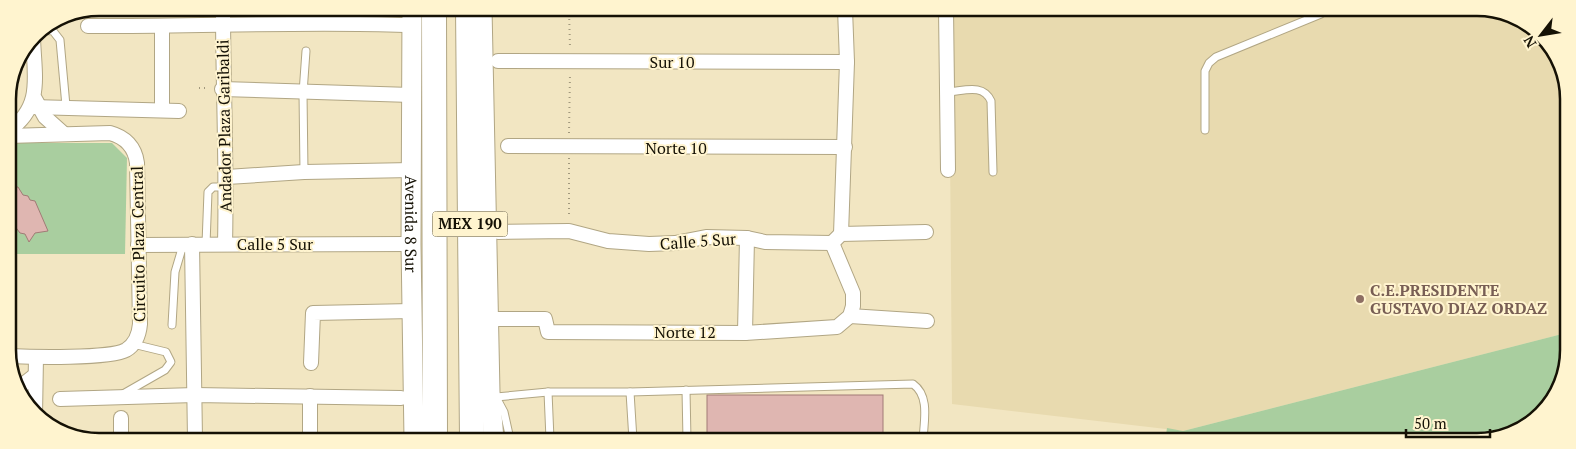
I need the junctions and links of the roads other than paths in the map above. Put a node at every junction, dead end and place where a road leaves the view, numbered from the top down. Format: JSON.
{"nodes":[{"id":1,"x":222,"y":16,"type":"edge"},
{"id":2,"x":408,"y":16,"type":"edge"},
{"id":3,"x":434,"y":16,"type":"edge"},
{"id":4,"x":468,"y":16,"type":"edge"},
{"id":5,"x":482,"y":16,"type":"edge"},
{"id":6,"x":845,"y":16,"type":"edge"},
{"id":7,"x":946,"y":16,"type":"edge"},
{"id":8,"x":1316,"y":16,"type":"edge"},
{"id":9,"x":222,"y":24,"type":"junction"},
{"id":10,"x":88,"y":26,"type":"dead end"},
{"id":11,"x":162,"y":26,"type":"junction"},
{"id":12,"x":53,"y":31,"type":"edge"},
{"id":13,"x":33,"y":49,"type":"edge"},
{"id":14,"x":306,"y":51,"type":"dead end"},
{"id":15,"x":498,"y":61,"type":"dead end"},
{"id":16,"x":848,"y":62,"type":"junction"},
{"id":17,"x":222,"y":89,"type":"junction"},
{"id":18,"x":946,"y":92,"type":"junction"},
{"id":19,"x":303,"y":93,"type":"junction"},
{"id":20,"x":411,"y":96,"type":"junction"},
{"id":21,"x":35,"y":104,"type":"junction"},
{"id":22,"x":66,"y":106,"type":"junction"},
{"id":23,"x":162,"y":110,"type":"junction"},
{"id":24,"x":179,"y":111,"type":"dead end"},
{"id":25,"x":16,"y":125,"type":"edge"},
{"id":26,"x":1204,"y":130,"type":"dead end"},
{"id":27,"x":64,"y":134,"type":"junction"},
{"id":28,"x":16,"y":136,"type":"edge"},
{"id":29,"x":508,"y":146,"type":"dead end"},
{"id":30,"x":845,"y":147,"type":"junction"},
{"id":31,"x":412,"y":170,"type":"junction"},
{"id":32,"x":948,"y":170,"type":"dead end"},
{"id":33,"x":304,"y":172,"type":"junction"},
{"id":34,"x":993,"y":172,"type":"dead end"},
{"id":35,"x":227,"y":182,"type":"junction"},
{"id":36,"x":498,"y":232,"type":"dead end"},
{"id":37,"x":926,"y":232,"type":"dead end"},
{"id":38,"x":747,"y":238,"type":"junction"},
{"id":39,"x":837,"y":238,"type":"junction"},
{"id":40,"x":188,"y":244,"type":"junction"},
{"id":41,"x":206,"y":244,"type":"junction"},
{"id":42,"x":225,"y":244,"type":"junction"},
{"id":43,"x":411,"y":244,"type":"junction"},
{"id":44,"x":138,"y":245,"type":"junction"},
{"id":45,"x":412,"y":311,"type":"junction"},
{"id":46,"x":850,"y":316,"type":"junction"},
{"id":47,"x":489,"y":319,"type":"junction"},
{"id":48,"x":927,"y":322,"type":"dead end"},
{"id":49,"x":172,"y":325,"type":"dead end"},
{"id":50,"x":745,"y":332,"type":"junction"},
{"id":51,"x":136,"y":341,"type":"junction"},
{"id":52,"x":17,"y":356,"type":"edge"},
{"id":53,"x":36,"y":357,"type":"junction"},
{"id":54,"x":311,"y":364,"type":"dead end"},
{"id":55,"x":34,"y":376,"type":"junction"},
{"id":56,"x":24,"y":384,"type":"edge"},
{"id":57,"x":686,"y":390,"type":"junction"},
{"id":58,"x":548,"y":392,"type":"junction"},
{"id":59,"x":630,"y":392,"type":"junction"},
{"id":60,"x":195,"y":395,"type":"junction"},
{"id":61,"x":493,"y":395,"type":"junction"},
{"id":62,"x":310,"y":396,"type":"junction"},
{"id":63,"x":118,"y":397,"type":"junction"},
{"id":64,"x":401,"y":398,"type":"dead end"},
{"id":65,"x":60,"y":399,"type":"dead end"},
{"id":66,"x":35,"y":402,"type":"edge"},
{"id":67,"x":121,"y":418,"type":"dead end"},
{"id":68,"x":121,"y":433,"type":"edge"},
{"id":69,"x":195,"y":433,"type":"edge"},
{"id":70,"x":310,"y":433,"type":"edge"},
{"id":71,"x":414,"y":433,"type":"edge"},
{"id":72,"x":435,"y":433,"type":"edge"},
{"id":73,"x":472,"y":433,"type":"edge"},
{"id":74,"x":494,"y":433,"type":"edge"},
{"id":75,"x":509,"y":433,"type":"edge"},
{"id":76,"x":550,"y":433,"type":"edge"},
{"id":77,"x":632,"y":433,"type":"edge"},
{"id":78,"x":687,"y":433,"type":"edge"},
{"id":79,"x":923,"y":433,"type":"edge"}],
"edges":[{"from":1,"to":9,"type":"street","name":"Andador Plaza Garibaldi"},
{"from":2,"to":9,"type":"street"},
{"from":2,"to":20,"type":"street","name":"Avenida 8 Sur"},
{"from":3,"to":72,"type":"highway","number":"MEX 190"},
{"from":4,"to":73,"type":"highway","number":"MEX 190"},
{"from":5,"to":47,"type":"street"},
{"from":6,"to":16,"type":"street"},
{"from":7,"to":18,"type":"street"},
{"from":8,"to":26,"type":"lane"},
{"from":9,"to":11,"type":"street"},
{"from":9,"to":17,"type":"street","name":"Andador Plaza Garibaldi"},
{"from":10,"to":11,"type":"street"},
{"from":11,"to":23,"type":"street"},
{"from":12,"to":22,"type":"lane"},
{"from":13,"to":21,"type":"street"},
{"from":14,"to":19,"type":"lane"},
{"from":15,"to":16,"type":"street","name":"Sur 10"},
{"from":16,"to":30,"type":"street"},
{"from":17,"to":19,"type":"street"},
{"from":17,"to":35,"type":"street","name":"Andador Plaza Garibaldi"},
{"from":18,"to":32,"type":"street"},
{"from":18,"to":34,"type":"lane"},
{"from":19,"to":20,"type":"street"},
{"from":19,"to":33,"type":"lane"},
{"from":20,"to":31,"type":"street","name":"Avenida 8 Sur"},
{"from":21,"to":22,"type":"street"},
{"from":21,"to":25,"type":"street"},
{"from":21,"to":27,"type":"street"},
{"from":22,"to":23,"type":"street"},
{"from":23,"to":24,"type":"street"},
{"from":27,"to":28,"type":"street"},
{"from":27,"to":44,"type":"street","name":"Circuito Plaza Central"},
{"from":29,"to":30,"type":"street","name":"Norte 10"},
{"from":30,"to":39,"type":"street"},
{"from":31,"to":33,"type":"street"},
{"from":31,"to":43,"type":"street","name":"Avenida 8 Sur"},
{"from":33,"to":35,"type":"street"},
{"from":35,"to":41,"type":"lane"},
{"from":35,"to":42,"type":"street","name":"Andador Plaza Garibaldi"},
{"from":36,"to":38,"type":"street","name":"Calle 5 Sur"},
{"from":37,"to":39,"type":"street","name":"Calle 5 Sur"},
{"from":38,"to":39,"type":"street","name":"Calle 5 Sur"},
{"from":38,"to":50,"type":"street"},
{"from":39,"to":46,"type":"street"},
{"from":40,"to":41,"type":"street","name":"Calle 5 Sur"},
{"from":40,"to":44,"type":"street","name":"Calle 5 Sur"},
{"from":40,"to":49,"type":"lane"},
{"from":40,"to":60,"type":"street"},
{"from":41,"to":42,"type":"street","name":"Calle 5 Sur"},
{"from":42,"to":43,"type":"street","name":"Calle 5 Sur"},
{"from":43,"to":45,"type":"street","name":"Avenida 8 Sur"},
{"from":44,"to":51,"type":"street","name":"Circuito Plaza Central"},
{"from":45,"to":54,"type":"street"},
{"from":45,"to":71,"type":"street","name":"Avenida 8 Sur"},
{"from":46,"to":48,"type":"street"},
{"from":46,"to":50,"type":"street","name":"Norte 12"},
{"from":47,"to":50,"type":"street","name":"Norte 12"},
{"from":47,"to":61,"type":"street"},
{"from":51,"to":53,"type":"street"},
{"from":51,"to":63,"type":"lane"},
{"from":52,"to":53,"type":"street"},
{"from":53,"to":55,"type":"street"},
{"from":55,"to":56,"type":"street"},
{"from":55,"to":66,"type":"street"},
{"from":57,"to":59,"type":"lane"},
{"from":57,"to":78,"type":"lane"},
{"from":57,"to":79,"type":"lane"},
{"from":58,"to":59,"type":"lane"},
{"from":58,"to":61,"type":"lane"},
{"from":58,"to":76,"type":"lane"},
{"from":59,"to":77,"type":"lane"},
{"from":60,"to":62,"type":"street"},
{"from":60,"to":63,"type":"street"},
{"from":60,"to":69,"type":"street"},
{"from":61,"to":74,"type":"street"},
{"from":61,"to":75,"type":"lane"},
{"from":62,"to":64,"type":"street"},
{"from":62,"to":70,"type":"street"},
{"from":63,"to":65,"type":"street"},
{"from":67,"to":68,"type":"street"}]}
